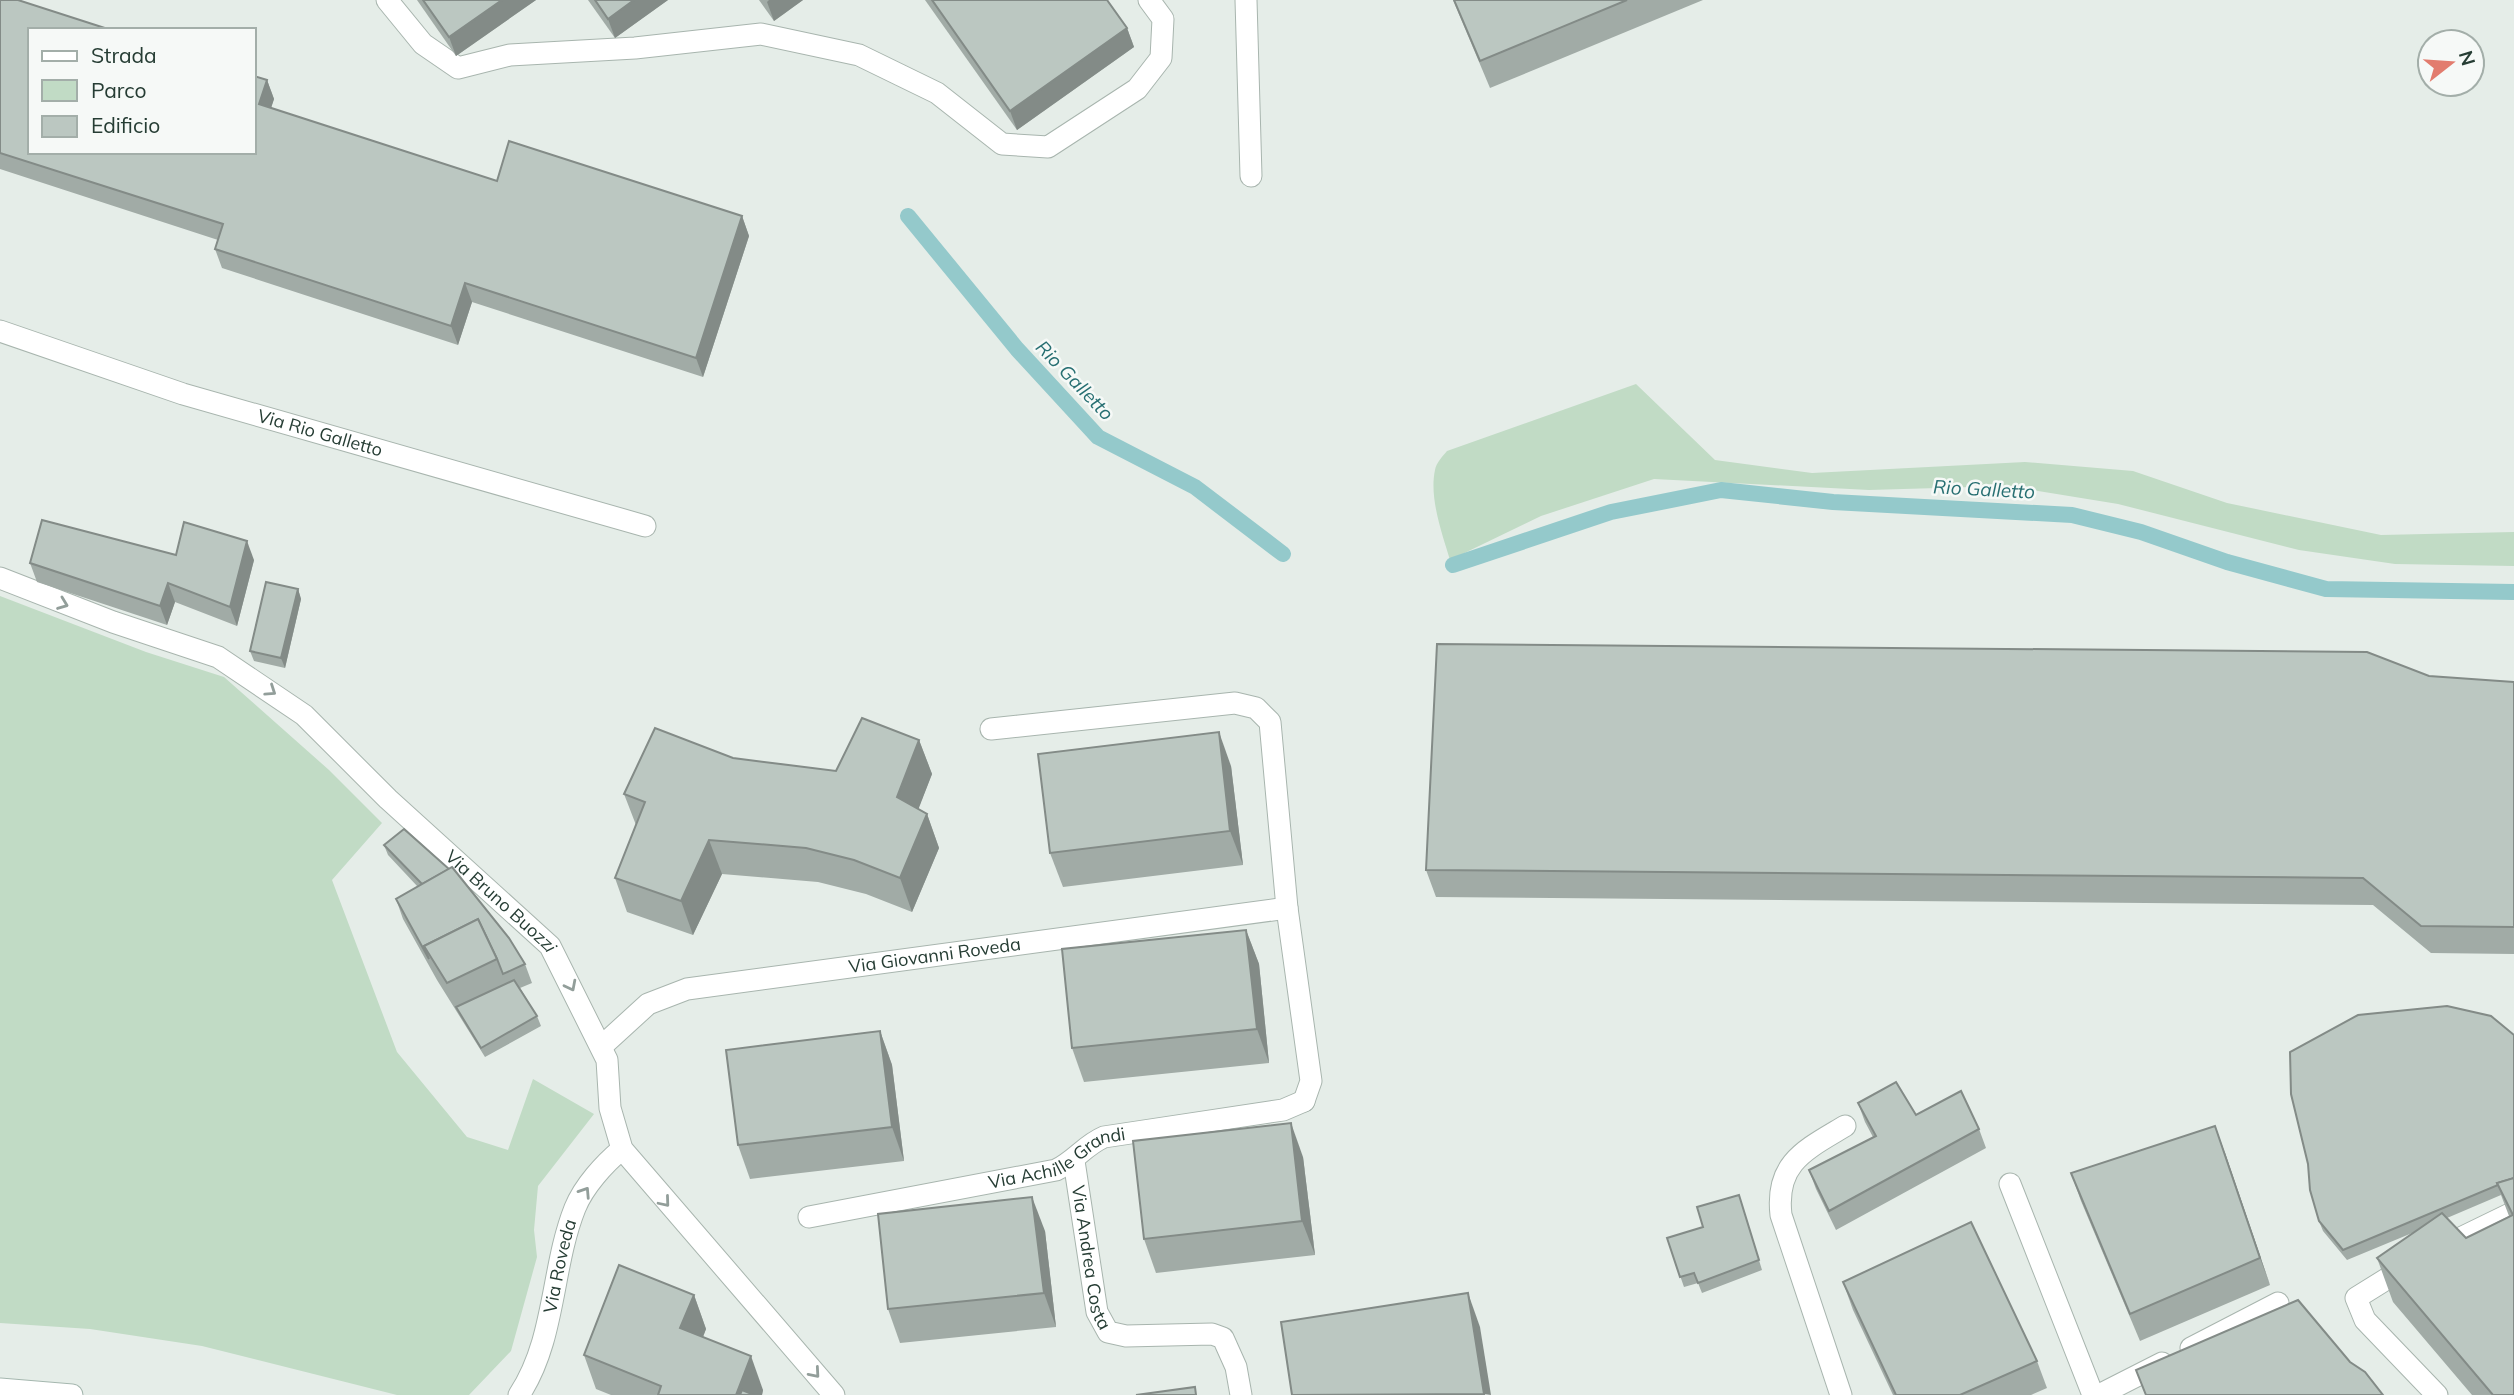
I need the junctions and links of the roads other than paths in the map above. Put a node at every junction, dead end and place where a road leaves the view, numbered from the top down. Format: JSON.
{"nodes":[{"id":1,"x":387,"y":0,"type":"edge"},
{"id":2,"x":1149,"y":0,"type":"edge"},
{"id":3,"x":1246,"y":0,"type":"edge"},
{"id":4,"x":1251,"y":176,"type":"dead end"},
{"id":5,"x":0,"y":331,"type":"edge"},
{"id":6,"x":645,"y":526,"type":"dead end"},
{"id":7,"x":0,"y":578,"type":"edge"},
{"id":8,"x":991,"y":729,"type":"dead end"},
{"id":9,"x":1287,"y":908,"type":"junction"},
{"id":10,"x":602,"y":1046,"type":"junction"},
{"id":11,"x":1845,"y":1126,"type":"dead end"},
{"id":12,"x":622,"y":1149,"type":"junction"},
{"id":13,"x":1074,"y":1161,"type":"junction"},
{"id":14,"x":2010,"y":1184,"type":"dead end"},
{"id":15,"x":2514,"y":1212,"type":"edge"},
{"id":16,"x":808,"y":1217,"type":"dead end"},
{"id":17,"x":2278,"y":1303,"type":"dead end"},
{"id":18,"x":0,"y":1389,"type":"edge"},
{"id":19,"x":72,"y":1395,"type":"edge"},
{"id":20,"x":519,"y":1395,"type":"edge"},
{"id":21,"x":834,"y":1395,"type":"edge"},
{"id":22,"x":1241,"y":1395,"type":"edge"},
{"id":23,"x":1841,"y":1395,"type":"edge"},
{"id":24,"x":2096,"y":1395,"type":"edge"},
{"id":25,"x":2437,"y":1395,"type":"edge"}],
"edges":[{"from":1,"to":2,"type":"street"},
{"from":3,"to":4,"type":"street"},
{"from":5,"to":6,"type":"street","name":"Via Rio Galletto"},
{"from":7,"to":10,"type":"street","name":"Via Bruno Buozzi","one_way":true},
{"from":8,"to":9,"type":"street"},
{"from":9,"to":10,"type":"street","name":"Via Giovanni Roveda"},
{"from":9,"to":13,"type":"street","name":"Via Achille Grandi"},
{"from":10,"to":12,"type":"street","name":"Via Bruno Buozzi"},
{"from":11,"to":23,"type":"street"},
{"from":20,"to":12,"type":"street","name":"Via Roveda","one_way":true},
{"from":12,"to":21,"type":"street","name":"Via Bruno Buozzi","one_way":true},
{"from":13,"to":16,"type":"street","name":"Via Achille Grandi"},
{"from":13,"to":22,"type":"street","name":"Via Andrea Costa"},
{"from":14,"to":24,"type":"street"},
{"from":15,"to":25,"type":"street"},
{"from":17,"to":24,"type":"street"},
{"from":18,"to":19,"type":"street"}]}
